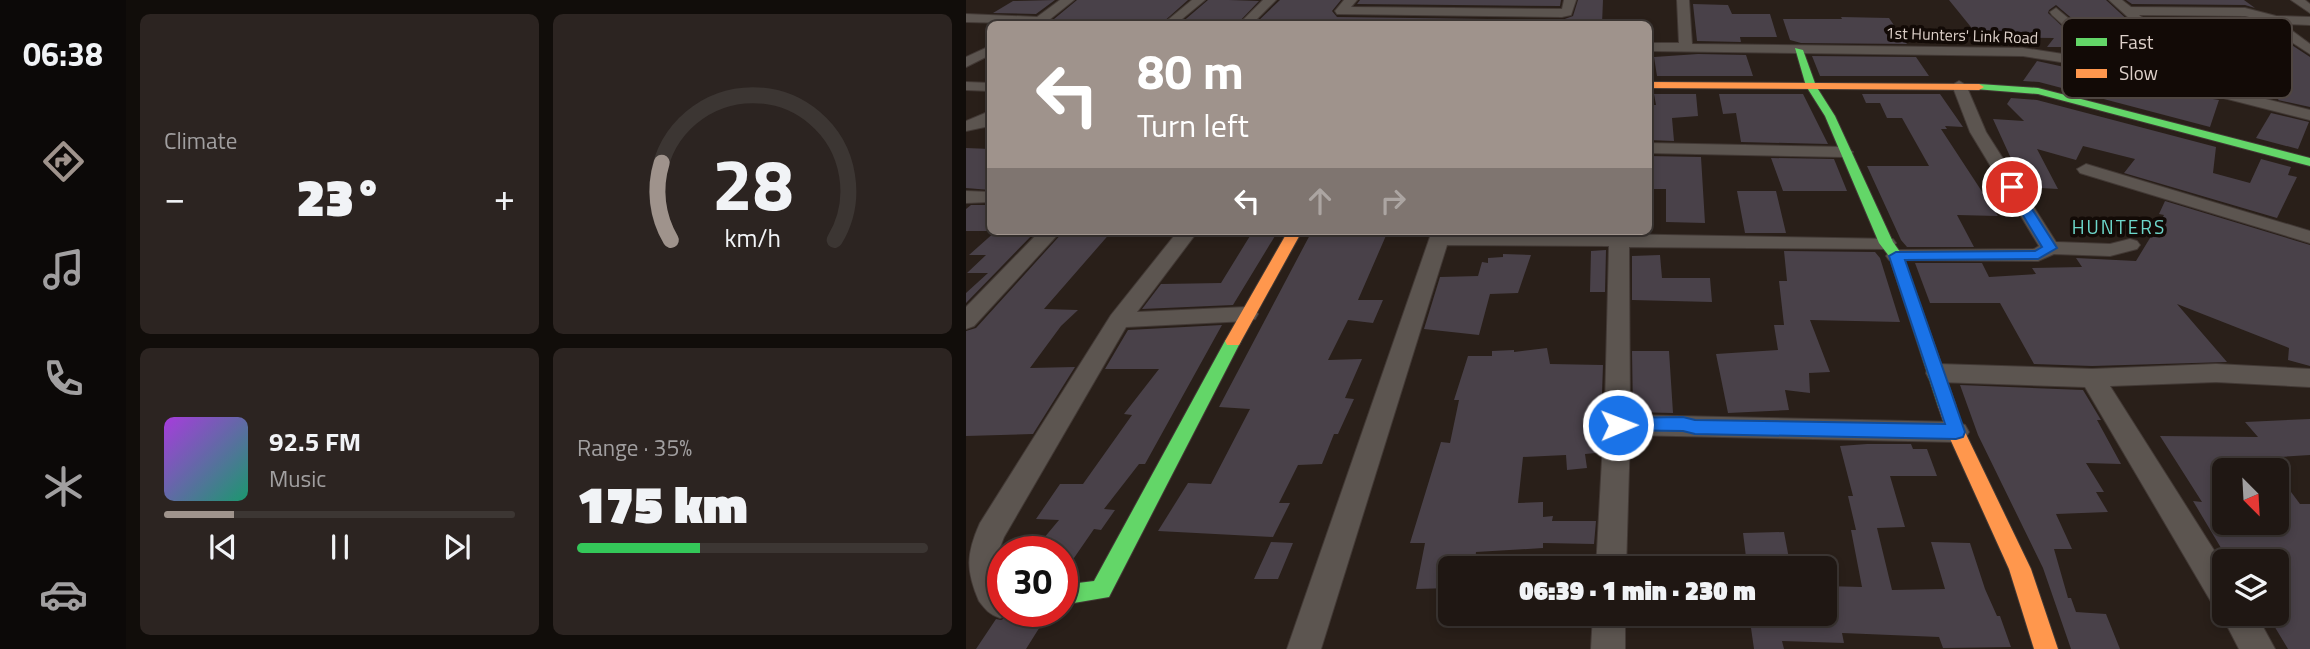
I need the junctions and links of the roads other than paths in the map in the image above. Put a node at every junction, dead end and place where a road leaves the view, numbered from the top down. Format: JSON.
{"nodes":[{"id":1,"x":1068,"y":0,"type":"edge"},
{"id":2,"x":1199,"y":0,"type":"edge"},
{"id":3,"x":1270,"y":0,"type":"edge"},
{"id":4,"x":1351,"y":0,"type":"edge"},
{"id":5,"x":1570,"y":0,"type":"edge"},
{"id":6,"x":1683,"y":0,"type":"edge"},
{"id":7,"x":2116,"y":0,"type":"edge"},
{"id":8,"x":2297,"y":0,"type":"edge"},
{"id":9,"x":2310,"y":9,"type":"edge"},
{"id":10,"x":2129,"y":11,"type":"junction"},
{"id":11,"x":2056,"y":12,"type":"dead end"},
{"id":12,"x":966,"y":18,"type":"edge"},
{"id":13,"x":2063,"y":18,"type":"edge"},
{"id":14,"x":2137,"y":18,"type":"edge"},
{"id":15,"x":2268,"y":18,"type":"edge"},
{"id":16,"x":2292,"y":20,"type":"edge"},
{"id":17,"x":1010,"y":21,"type":"edge"},
{"id":18,"x":1042,"y":21,"type":"edge"},
{"id":19,"x":1173,"y":21,"type":"edge"},
{"id":20,"x":1248,"y":21,"type":"edge"},
{"id":21,"x":2310,"y":21,"type":"edge"},
{"id":22,"x":2292,"y":37,"type":"edge"},
{"id":23,"x":1652,"y":47,"type":"edge"},
{"id":24,"x":1685,"y":47,"type":"junction"},
{"id":25,"x":1798,"y":50,"type":"junction"},
{"id":26,"x":2310,"y":50,"type":"edge"},
{"id":27,"x":987,"y":52,"type":"edge"},
{"id":28,"x":2062,"y":58,"type":"edge"},
{"id":29,"x":966,"y":63,"type":"edge"},
{"id":30,"x":1652,"y":85,"type":"edge"},
{"id":31,"x":1959,"y":85,"type":"junction"},
{"id":32,"x":966,"y":86,"type":"edge"},
{"id":33,"x":1811,"y":86,"type":"junction"},
{"id":34,"x":987,"y":87,"type":"edge"},
{"id":35,"x":2062,"y":97,"type":"edge"},
{"id":36,"x":2070,"y":98,"type":"edge"},
{"id":37,"x":2237,"y":98,"type":"edge"},
{"id":38,"x":2310,"y":115,"type":"edge"},
{"id":39,"x":1652,"y":148,"type":"edge"},
{"id":40,"x":1845,"y":152,"type":"junction"},
{"id":41,"x":2310,"y":162,"type":"edge"},
{"id":42,"x":2086,"y":169,"type":"dead end"},
{"id":43,"x":966,"y":197,"type":"edge"},
{"id":44,"x":987,"y":197,"type":"edge"},
{"id":45,"x":1047,"y":235,"type":"edge"},
{"id":46,"x":1185,"y":235,"type":"edge"},
{"id":47,"x":1294,"y":235,"type":"edge"},
{"id":48,"x":1441,"y":235,"type":"edge"},
{"id":49,"x":2310,"y":237,"type":"edge"},
{"id":50,"x":1619,"y":243,"type":"junction"},
{"id":51,"x":2130,"y":245,"type":"dead end"},
{"id":52,"x":2050,"y":248,"type":"junction"},
{"id":53,"x":1891,"y":250,"type":"junction"},
{"id":54,"x":1247,"y":314,"type":"junction"},
{"id":55,"x":1119,"y":320,"type":"junction"},
{"id":56,"x":966,"y":321,"type":"edge"},
{"id":57,"x":1938,"y":373,"type":"junction"},
{"id":58,"x":2092,"y":378,"type":"junction"},
{"id":59,"x":2310,"y":379,"type":"edge"},
{"id":60,"x":1618,"y":425,"type":"junction"},
{"id":61,"x":1956,"y":432,"type":"junction"},
{"id":62,"x":989,"y":536,"type":"edge"},
{"id":63,"x":987,"y":542,"type":"edge"},
{"id":64,"x":1612,"y":556,"type":"edge"},
{"id":65,"x":2212,"y":574,"type":"edge"},
{"id":66,"x":987,"y":586,"type":"edge"},
{"id":67,"x":1078,"y":593,"type":"edge"},
{"id":68,"x":1609,"y":626,"type":"edge"},
{"id":69,"x":2244,"y":626,"type":"edge"},
{"id":70,"x":1304,"y":649,"type":"edge"},
{"id":71,"x":1608,"y":649,"type":"edge"},
{"id":72,"x":2046,"y":649,"type":"edge"},
{"id":73,"x":2258,"y":649,"type":"edge"}],
"edges":[{"from":1,"to":18,"type":"street"},
{"from":2,"to":19,"type":"street"},
{"from":3,"to":20,"type":"street"},
{"from":4,"to":5,"type":"street"},
{"from":6,"to":24,"type":"street"},
{"from":7,"to":10,"type":"street"},
{"from":8,"to":9,"type":"street"},
{"from":10,"to":14,"type":"street"},
{"from":10,"to":15,"type":"street"},
{"from":11,"to":13,"type":"street"},
{"from":12,"to":17,"type":"street"},
{"from":16,"to":21,"type":"street"},
{"from":22,"to":26,"type":"street"},
{"from":23,"to":24,"type":"street","name":"1st Hunters' Link Road"},
{"from":24,"to":25,"type":"street","name":"1st Hunters' Link Road"},
{"from":25,"to":28,"type":"street","name":"1st Hunters' Link Road"},
{"from":25,"to":33,"type":"street"},
{"from":27,"to":29,"type":"street"},
{"from":30,"to":33,"type":"street"},
{"from":31,"to":33,"type":"street"},
{"from":31,"to":35,"type":"street"},
{"from":31,"to":52,"type":"street"},
{"from":32,"to":34,"type":"street"},
{"from":33,"to":40,"type":"street"},
{"from":36,"to":41,"type":"street"},
{"from":37,"to":38,"type":"street","name":"1st Hunters' Link Road"},
{"from":39,"to":40,"type":"street"},
{"from":40,"to":53,"type":"street"},
{"from":42,"to":49,"type":"street"},
{"from":43,"to":44,"type":"street"},
{"from":45,"to":56,"type":"street"},
{"from":46,"to":55,"type":"street"},
{"from":47,"to":54,"type":"street"},
{"from":48,"to":50,"type":"street"},
{"from":48,"to":70,"type":"street"},
{"from":50,"to":53,"type":"street"},
{"from":50,"to":60,"type":"street"},
{"from":51,"to":52,"type":"street"},
{"from":52,"to":53,"type":"street"},
{"from":53,"to":57,"type":"street"},
{"from":54,"to":55,"type":"street"},
{"from":54,"to":67,"type":"street"},
{"from":55,"to":62,"type":"street"},
{"from":57,"to":58,"type":"street"},
{"from":57,"to":61,"type":"street"},
{"from":58,"to":59,"type":"street"},
{"from":58,"to":65,"type":"street"},
{"from":60,"to":61,"type":"street"},
{"from":60,"to":64,"type":"street"},
{"from":61,"to":72,"type":"street"},
{"from":63,"to":66,"type":"street"},
{"from":68,"to":71,"type":"street"},
{"from":69,"to":73,"type":"street"}]}
